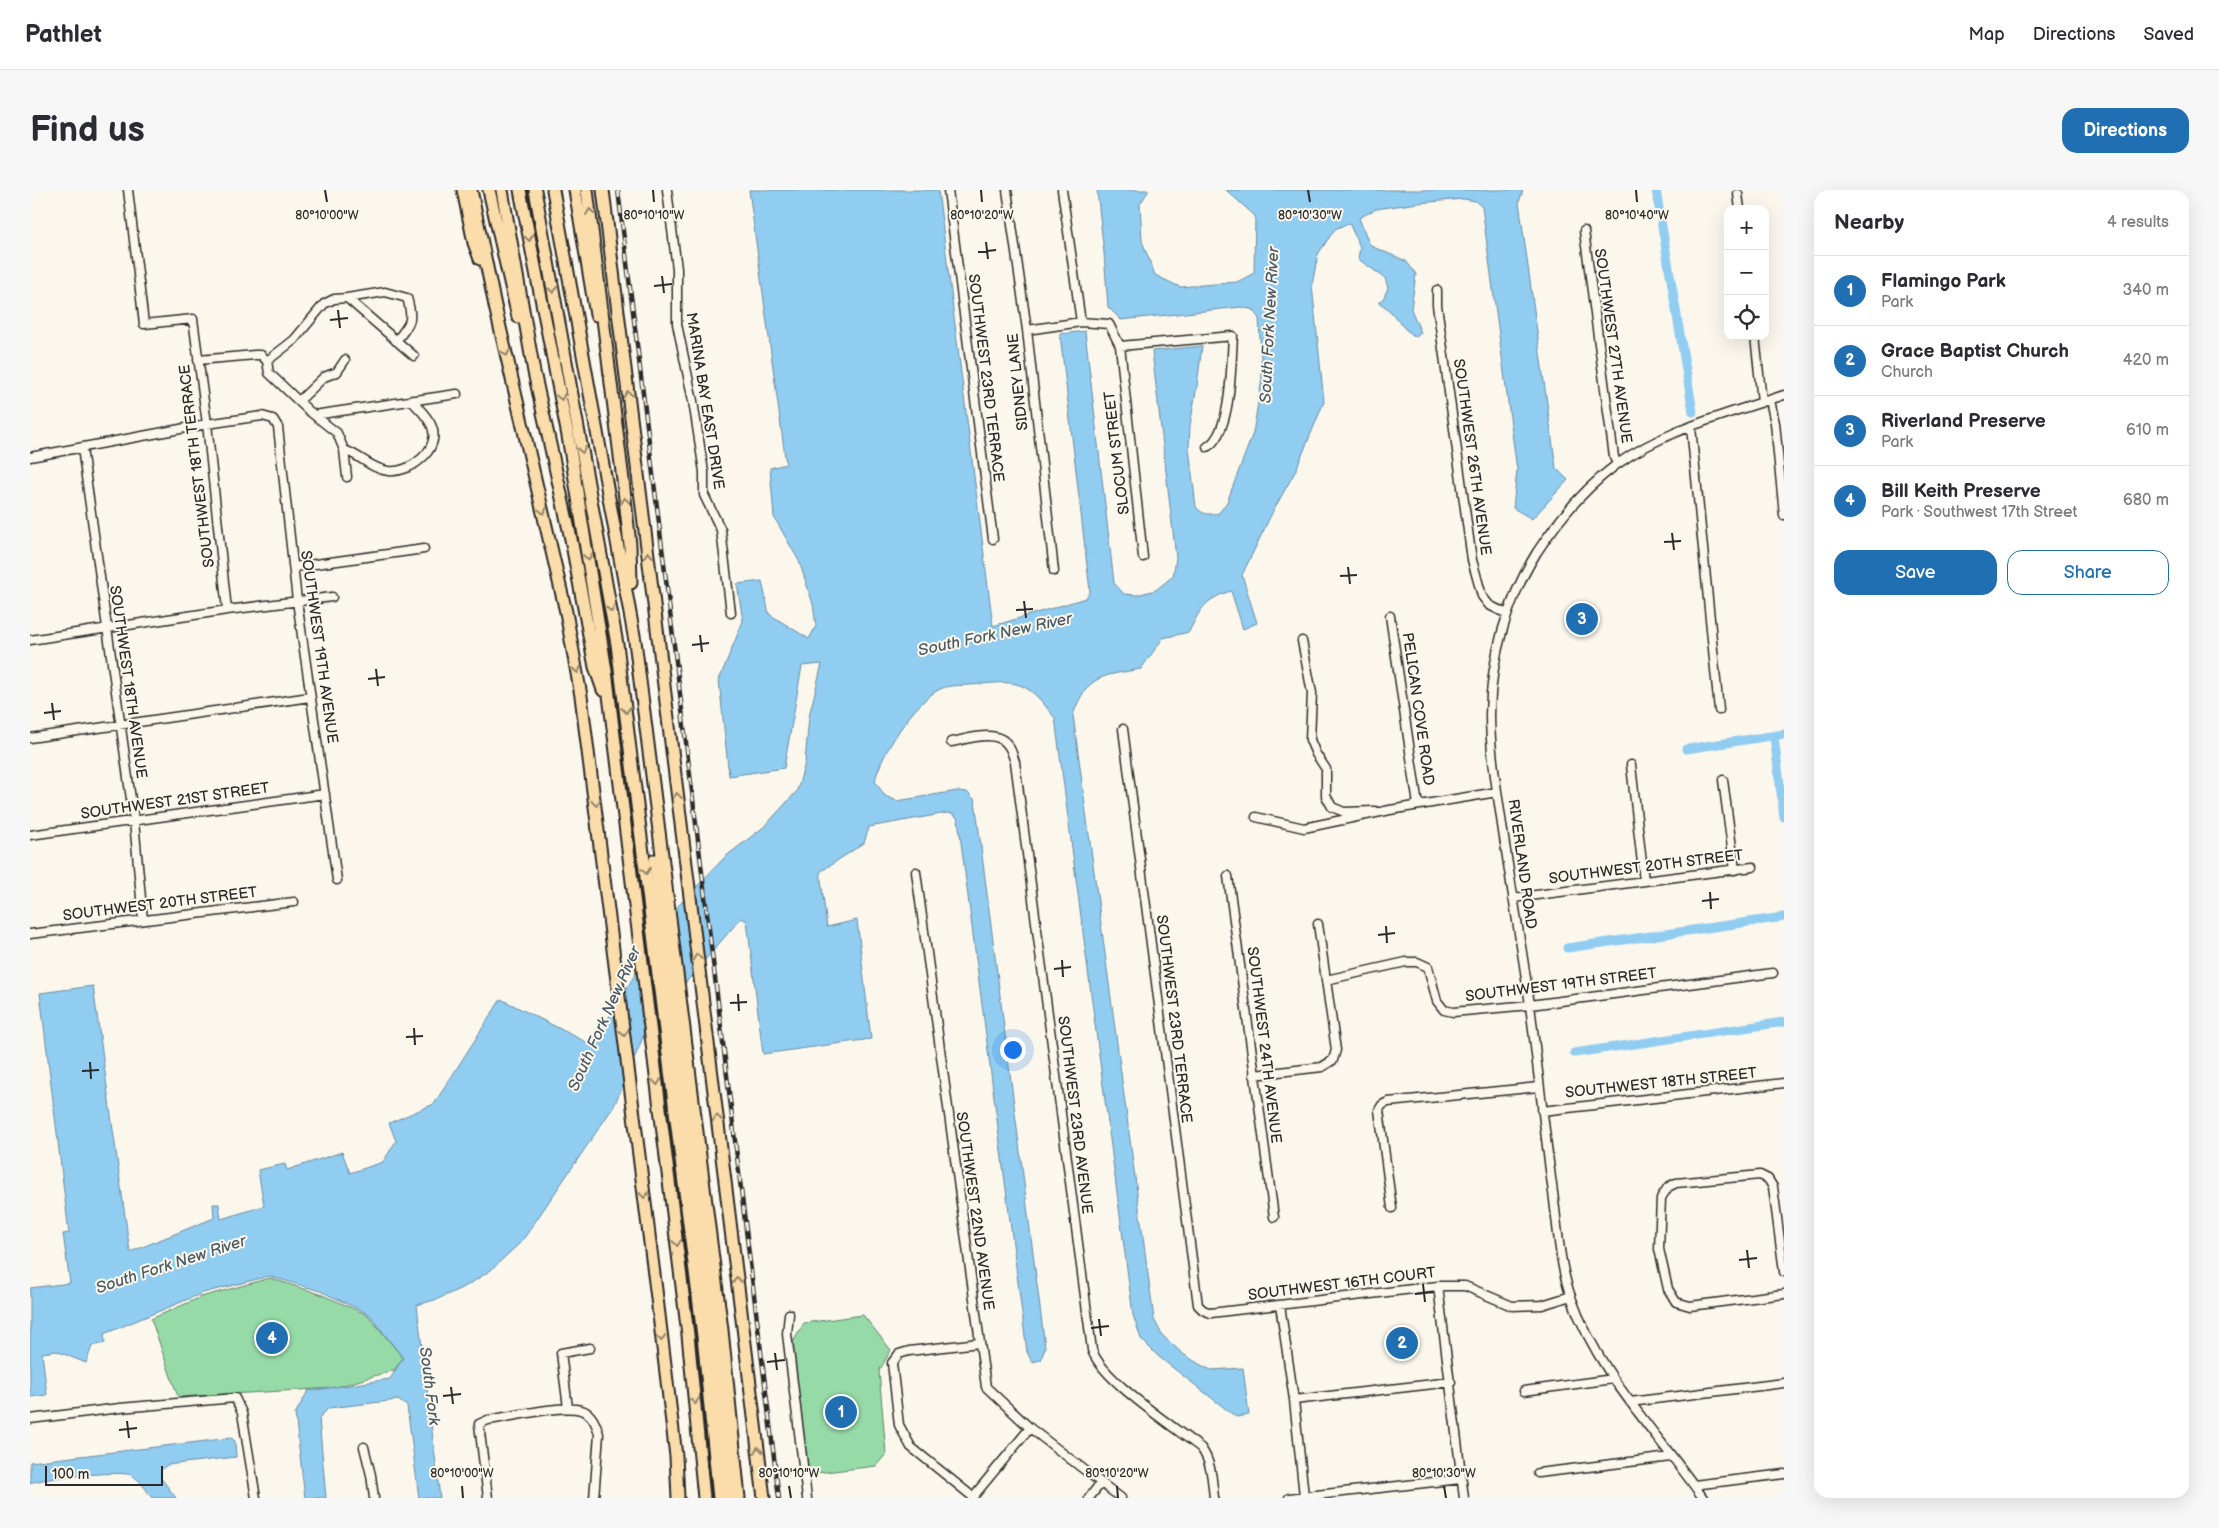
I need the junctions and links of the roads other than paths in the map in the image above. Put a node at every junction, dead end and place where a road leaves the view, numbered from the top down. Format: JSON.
{"nodes":[{"id":1,"x":128,"y":190,"type":"edge"},
{"id":2,"x":463,"y":190,"type":"edge"},
{"id":3,"x":471,"y":190,"type":"edge"},
{"id":4,"x":489,"y":190,"type":"edge"},
{"id":5,"x":502,"y":190,"type":"edge"},
{"id":6,"x":520,"y":190,"type":"edge"},
{"id":7,"x":535,"y":190,"type":"edge"},
{"id":8,"x":546,"y":190,"type":"edge"},
{"id":9,"x":553,"y":190,"type":"edge"},
{"id":10,"x":575,"y":190,"type":"edge"},
{"id":11,"x":587,"y":190,"type":"edge"},
{"id":12,"x":603,"y":190,"type":"edge"},
{"id":13,"x":667,"y":190,"type":"edge"},
{"id":14,"x":948,"y":190,"type":"edge"},
{"id":15,"x":1008,"y":190,"type":"edge"},
{"id":16,"x":1062,"y":190,"type":"edge"},
{"id":17,"x":1738,"y":194,"type":"dead end"},
{"id":18,"x":1739,"y":205,"type":"edge"},
{"id":19,"x":1584,"y":231,"type":"dead end"},
{"id":20,"x":490,"y":282,"type":"junction"},
{"id":21,"x":1437,"y":290,"type":"dead end"},
{"id":22,"x":347,"y":298,"type":"junction"},
{"id":23,"x":1080,"y":322,"type":"junction"},
{"id":24,"x":1026,"y":330,"type":"junction"},
{"id":25,"x":1755,"y":340,"type":"edge"},
{"id":26,"x":396,"y":341,"type":"junction"},
{"id":27,"x":1120,"y":346,"type":"junction"},
{"id":28,"x":414,"y":356,"type":"dead end"},
{"id":29,"x":198,"y":360,"type":"junction"},
{"id":30,"x":345,"y":360,"type":"dead end"},
{"id":31,"x":267,"y":361,"type":"junction"},
{"id":32,"x":534,"y":372,"type":"junction"},
{"id":33,"x":457,"y":394,"type":"dead end"},
{"id":34,"x":1784,"y":395,"type":"edge"},
{"id":35,"x":410,"y":400,"type":"junction"},
{"id":36,"x":613,"y":400,"type":"junction"},
{"id":37,"x":299,"y":401,"type":"junction"},
{"id":38,"x":1766,"y":401,"type":"junction"},
{"id":39,"x":314,"y":415,"type":"junction"},
{"id":40,"x":207,"y":424,"type":"junction"},
{"id":41,"x":1691,"y":427,"type":"junction"},
{"id":42,"x":1207,"y":447,"type":"dead end"},
{"id":43,"x":82,"y":448,"type":"junction"},
{"id":44,"x":344,"y":450,"type":"junction"},
{"id":45,"x":30,"y":457,"type":"edge"},
{"id":46,"x":1618,"y":464,"type":"junction"},
{"id":47,"x":347,"y":477,"type":"dead end"},
{"id":48,"x":1784,"y":515,"type":"edge"},
{"id":49,"x":993,"y":540,"type":"dead end"},
{"id":50,"x":424,"y":549,"type":"dead end"},
{"id":51,"x":1144,"y":556,"type":"dead end"},
{"id":52,"x":294,"y":567,"type":"junction"},
{"id":53,"x":1054,"y":570,"type":"dead end"},
{"id":54,"x":332,"y":597,"type":"dead end"},
{"id":55,"x":297,"y":601,"type":"junction"},
{"id":56,"x":227,"y":610,"type":"junction"},
{"id":57,"x":731,"y":613,"type":"dead end"},
{"id":58,"x":1507,"y":614,"type":"junction"},
{"id":59,"x":1390,"y":616,"type":"dead end"},
{"id":60,"x":632,"y":620,"type":"junction"},
{"id":61,"x":106,"y":628,"type":"junction"},
{"id":62,"x":30,"y":640,"type":"edge"},
{"id":63,"x":1302,"y":641,"type":"dead end"},
{"id":64,"x":627,"y":642,"type":"junction"},
{"id":65,"x":597,"y":646,"type":"junction"},
{"id":66,"x":310,"y":698,"type":"junction"},
{"id":67,"x":1719,"y":710,"type":"dead end"},
{"id":68,"x":120,"y":725,"type":"junction"},
{"id":69,"x":1123,"y":729,"type":"dead end"},
{"id":70,"x":30,"y":738,"type":"edge"},
{"id":71,"x":951,"y":742,"type":"dead end"},
{"id":72,"x":1631,"y":765,"type":"dead end"},
{"id":73,"x":1723,"y":780,"type":"dead end"},
{"id":74,"x":1497,"y":792,"type":"junction"},
{"id":75,"x":325,"y":794,"type":"junction"},
{"id":76,"x":1418,"y":806,"type":"junction"},
{"id":77,"x":1390,"y":810,"type":"junction"},
{"id":78,"x":1256,"y":817,"type":"dead end"},
{"id":79,"x":134,"y":821,"type":"junction"},
{"id":80,"x":30,"y":835,"type":"edge"},
{"id":81,"x":1753,"y":867,"type":"dead end"},
{"id":82,"x":1734,"y":870,"type":"junction"},
{"id":83,"x":916,"y":872,"type":"dead end"},
{"id":84,"x":1228,"y":876,"type":"dead end"},
{"id":85,"x":338,"y":880,"type":"dead end"},
{"id":86,"x":1644,"y":881,"type":"junction"},
{"id":87,"x":1513,"y":898,"type":"junction"},
{"id":88,"x":294,"y":902,"type":"dead end"},
{"id":89,"x":143,"y":920,"type":"junction"},
{"id":90,"x":1318,"y":924,"type":"dead end"},
{"id":91,"x":30,"y":934,"type":"edge"},
{"id":92,"x":1773,"y":973,"type":"dead end"},
{"id":93,"x":1326,"y":980,"type":"junction"},
{"id":94,"x":1530,"y":1004,"type":"junction"},
{"id":95,"x":1254,"y":1075,"type":"junction"},
{"id":96,"x":1784,"y":1084,"type":"edge"},
{"id":97,"x":1539,"y":1087,"type":"junction"},
{"id":98,"x":1542,"y":1111,"type":"junction"},
{"id":99,"x":1392,"y":1208,"type":"dead end"},
{"id":100,"x":1274,"y":1218,"type":"dead end"},
{"id":101,"x":1784,"y":1272,"type":"edge"},
{"id":102,"x":1438,"y":1286,"type":"junction"},
{"id":103,"x":1784,"y":1294,"type":"edge"},
{"id":104,"x":1571,"y":1296,"type":"junction"},
{"id":105,"x":1280,"y":1304,"type":"junction"},
{"id":106,"x":1203,"y":1310,"type":"joint"},
{"id":107,"x":789,"y":1314,"type":"dead end"},
{"id":108,"x":717,"y":1331,"type":"junction"},
{"id":109,"x":979,"y":1343,"type":"junction"},
{"id":110,"x":590,"y":1348,"type":"dead end"},
{"id":111,"x":1613,"y":1379,"type":"junction"},
{"id":112,"x":1451,"y":1382,"type":"junction"},
{"id":113,"x":1784,"y":1383,"type":"edge"},
{"id":114,"x":1524,"y":1391,"type":"dead end"},
{"id":115,"x":1294,"y":1400,"type":"junction"},
{"id":116,"x":1630,"y":1402,"type":"junction"},
{"id":117,"x":568,"y":1408,"type":"junction"},
{"id":118,"x":30,"y":1419,"type":"edge"},
{"id":119,"x":1030,"y":1428,"type":"junction"},
{"id":120,"x":364,"y":1446,"type":"dead end"},
{"id":121,"x":676,"y":1456,"type":"junction"},
{"id":122,"x":1671,"y":1457,"type":"junction"},
{"id":123,"x":1538,"y":1473,"type":"dead end"},
{"id":124,"x":1784,"y":1474,"type":"edge"},
{"id":125,"x":1461,"y":1479,"type":"junction"},
{"id":126,"x":1100,"y":1484,"type":"junction"},
{"id":127,"x":1694,"y":1485,"type":"junction"},
{"id":128,"x":1304,"y":1496,"type":"junction"},
{"id":129,"x":973,"y":1497,"type":"edge"},
{"id":130,"x":256,"y":1498,"type":"edge"},
{"id":131,"x":374,"y":1498,"type":"edge"},
{"id":132,"x":488,"y":1498,"type":"edge"},
{"id":133,"x":594,"y":1498,"type":"edge"},
{"id":134,"x":678,"y":1498,"type":"edge"},
{"id":135,"x":684,"y":1498,"type":"edge"},
{"id":136,"x":704,"y":1498,"type":"edge"},
{"id":137,"x":719,"y":1498,"type":"edge"},
{"id":138,"x":730,"y":1498,"type":"edge"},
{"id":139,"x":739,"y":1498,"type":"edge"},
{"id":140,"x":764,"y":1498,"type":"edge"},
{"id":141,"x":807,"y":1498,"type":"edge"},
{"id":142,"x":1089,"y":1498,"type":"edge"},
{"id":143,"x":1121,"y":1498,"type":"edge"},
{"id":144,"x":1214,"y":1498,"type":"edge"},
{"id":145,"x":1288,"y":1498,"type":"edge"},
{"id":146,"x":1464,"y":1498,"type":"edge"},
{"id":147,"x":1703,"y":1498,"type":"edge"}],
"edges":[{"from":1,"to":29,"type":"street","name":"SOUTHWEST 18TH TERRACE"},
{"from":2,"to":20,"type":"highway"},
{"from":3,"to":20,"type":"highway"},
{"from":4,"to":32,"type":"highway"},
{"from":5,"to":32,"type":"highway"},
{"from":6,"to":65,"type":"highway","one_way":true},
{"from":7,"to":64,"type":"highway","one_way":true},
{"from":8,"to":64,"type":"highway"},
{"from":9,"to":60,"type":"highway"},
{"from":10,"to":36,"type":"highway"},
{"from":36,"to":11,"type":"highway","one_way":true},
{"from":140,"to":12,"type":"highway","one_way":true},
{"from":13,"to":57,"type":"street","name":"MARINA BAY EAST DRIVE"},
{"from":14,"to":49,"type":"street","name":"SOUTHWEST 23RD TERRACE"},
{"from":15,"to":24,"type":"street","name":"SIDNEY LANE"},
{"from":16,"to":23,"type":"street"},
{"from":17,"to":18,"type":"street"},
{"from":19,"to":46,"type":"street","name":"SOUTHWEST 27TH AVENUE"},
{"from":20,"to":121,"type":"highway","one_way":true},
{"from":21,"to":58,"type":"street","name":"SOUTHWEST 26TH AVENUE"},
{"from":22,"to":26,"type":"street"},
{"from":22,"to":26,"type":"street"},
{"from":22,"to":31,"type":"street"},
{"from":23,"to":24,"type":"street"},
{"from":23,"to":27,"type":"street"},
{"from":24,"to":53,"type":"street","name":"SIDNEY LANE"},
{"from":25,"to":38,"type":"street"},
{"from":26,"to":28,"type":"street"},
{"from":27,"to":42,"type":"street"},
{"from":27,"to":51,"type":"street","name":"SLOCUM STREET"},
{"from":29,"to":31,"type":"street"},
{"from":29,"to":40,"type":"street","name":"SOUTHWEST 18TH TERRACE"},
{"from":30,"to":37,"type":"street"},
{"from":31,"to":37,"type":"street"},
{"from":32,"to":65,"type":"highway"},
{"from":33,"to":35,"type":"street"},
{"from":34,"to":38,"type":"street","name":"RIVERLAND ROAD"},
{"from":35,"to":39,"type":"street"},
{"from":35,"to":44,"type":"street"},
{"from":60,"to":36,"type":"highway","one_way":true},
{"from":37,"to":39,"type":"street"},
{"from":38,"to":41,"type":"street","name":"RIVERLAND ROAD"},
{"from":38,"to":48,"type":"street"},
{"from":39,"to":44,"type":"street"},
{"from":40,"to":43,"type":"street"},
{"from":40,"to":52,"type":"street","name":"SOUTHWEST 19TH AVENUE"},
{"from":40,"to":56,"type":"street","name":"SOUTHWEST 18TH TERRACE"},
{"from":41,"to":46,"type":"street","name":"RIVERLAND ROAD"},
{"from":41,"to":67,"type":"street"},
{"from":43,"to":45,"type":"street"},
{"from":43,"to":61,"type":"street","name":"SOUTHWEST 18TH AVENUE"},
{"from":44,"to":47,"type":"street"},
{"from":46,"to":58,"type":"street","name":"RIVERLAND ROAD"},
{"from":50,"to":52,"type":"street"},
{"from":52,"to":55,"type":"street","name":"SOUTHWEST 19TH AVENUE"},
{"from":54,"to":55,"type":"street"},
{"from":55,"to":56,"type":"street"},
{"from":55,"to":66,"type":"street","name":"SOUTHWEST 19TH AVENUE"},
{"from":56,"to":61,"type":"street"},
{"from":58,"to":74,"type":"street","name":"RIVERLAND ROAD"},
{"from":59,"to":76,"type":"street","name":"PELICAN COVE ROAD"},
{"from":60,"to":64,"type":"highway"},
{"from":61,"to":62,"type":"street"},
{"from":61,"to":68,"type":"street","name":"SOUTHWEST 18TH AVENUE"},
{"from":63,"to":77,"type":"street"},
{"from":64,"to":108,"type":"highway"},
{"from":64,"to":137,"type":"highway","one_way":true},
{"from":65,"to":136,"type":"highway","one_way":true},
{"from":66,"to":68,"type":"street"},
{"from":66,"to":75,"type":"street","name":"SOUTHWEST 19TH AVENUE"},
{"from":68,"to":70,"type":"street"},
{"from":68,"to":79,"type":"street","name":"SOUTHWEST 18TH AVENUE"},
{"from":69,"to":106,"type":"street","name":"SOUTHWEST 23RD TERRACE"},
{"from":71,"to":144,"type":"street","name":"SOUTHWEST 23RD AVENUE"},
{"from":72,"to":86,"type":"street"},
{"from":73,"to":82,"type":"street"},
{"from":74,"to":76,"type":"street"},
{"from":74,"to":87,"type":"street","name":"RIVERLAND ROAD"},
{"from":75,"to":79,"type":"street","name":"SOUTHWEST 21ST STREET"},
{"from":75,"to":85,"type":"street","name":"SOUTHWEST 19TH AVENUE"},
{"from":76,"to":77,"type":"street"},
{"from":77,"to":78,"type":"street"},
{"from":79,"to":80,"type":"street","name":"SOUTHWEST 21ST STREET"},
{"from":79,"to":89,"type":"street","name":"SOUTHWEST 18TH AVENUE"},
{"from":81,"to":82,"type":"street","name":"SOUTHWEST 20TH STREET"},
{"from":82,"to":86,"type":"street","name":"SOUTHWEST 20TH STREET"},
{"from":83,"to":109,"type":"street","name":"SOUTHWEST 22ND AVENUE"},
{"from":84,"to":95,"type":"street","name":"SOUTHWEST 24TH AVENUE"},
{"from":86,"to":87,"type":"street","name":"SOUTHWEST 20TH STREET"},
{"from":87,"to":94,"type":"street","name":"RIVERLAND ROAD"},
{"from":88,"to":89,"type":"street","name":"SOUTHWEST 20TH STREET"},
{"from":89,"to":91,"type":"street","name":"SOUTHWEST 20TH STREET"},
{"from":90,"to":93,"type":"street"},
{"from":92,"to":94,"type":"street","name":"SOUTHWEST 19TH STREET"},
{"from":93,"to":94,"type":"street","name":"SOUTHWEST 19TH STREET"},
{"from":93,"to":95,"type":"street"},
{"from":94,"to":97,"type":"street","name":"RIVERLAND ROAD"},
{"from":95,"to":100,"type":"street","name":"SOUTHWEST 24TH AVENUE"},
{"from":96,"to":98,"type":"street","name":"SOUTHWEST 18TH STREET"},
{"from":97,"to":98,"type":"street","name":"RIVERLAND ROAD"},
{"from":97,"to":99,"type":"street"},
{"from":98,"to":104,"type":"street","name":"RIVERLAND ROAD"},
{"from":101,"to":103,"type":"street"},
{"from":102,"to":104,"type":"street","name":"SOUTHWEST 16TH COURT"},
{"from":102,"to":105,"type":"street","name":"SOUTHWEST 16TH COURT"},
{"from":102,"to":112,"type":"street"},
{"from":104,"to":111,"type":"street","name":"RIVERLAND ROAD"},
{"from":105,"to":106,"type":"street","name":"SOUTHWEST 16TH COURT"},
{"from":105,"to":115,"type":"street"},
{"from":107,"to":141,"type":"street"},
{"from":108,"to":138,"type":"highway"},
{"from":108,"to":139,"type":"highway"},
{"from":109,"to":119,"type":"street","name":"SOUTHWEST 22ND AVENUE"},
{"from":109,"to":129,"type":"street"},
{"from":110,"to":117,"type":"street"},
{"from":111,"to":114,"type":"street"},
{"from":111,"to":116,"type":"street","name":"RIVERLAND ROAD"},
{"from":112,"to":115,"type":"street"},
{"from":112,"to":125,"type":"street"},
{"from":113,"to":116,"type":"street"},
{"from":115,"to":128,"type":"street"},
{"from":116,"to":122,"type":"street","name":"RIVERLAND ROAD"},
{"from":117,"to":132,"type":"street"},
{"from":117,"to":133,"type":"street"},
{"from":118,"to":130,"type":"street"},
{"from":119,"to":126,"type":"street","name":"SOUTHWEST 22ND AVENUE"},
{"from":119,"to":129,"type":"street"},
{"from":120,"to":131,"type":"street"},
{"from":121,"to":134,"type":"highway"},
{"from":121,"to":135,"type":"highway"},
{"from":122,"to":123,"type":"street"},
{"from":122,"to":127,"type":"street"},
{"from":124,"to":127,"type":"street"},
{"from":125,"to":128,"type":"street"},
{"from":125,"to":146,"type":"street"},
{"from":126,"to":142,"type":"street"},
{"from":126,"to":143,"type":"street","name":"SOUTHWEST 22ND AVENUE"},
{"from":127,"to":147,"type":"street"},
{"from":128,"to":145,"type":"street"}]}
